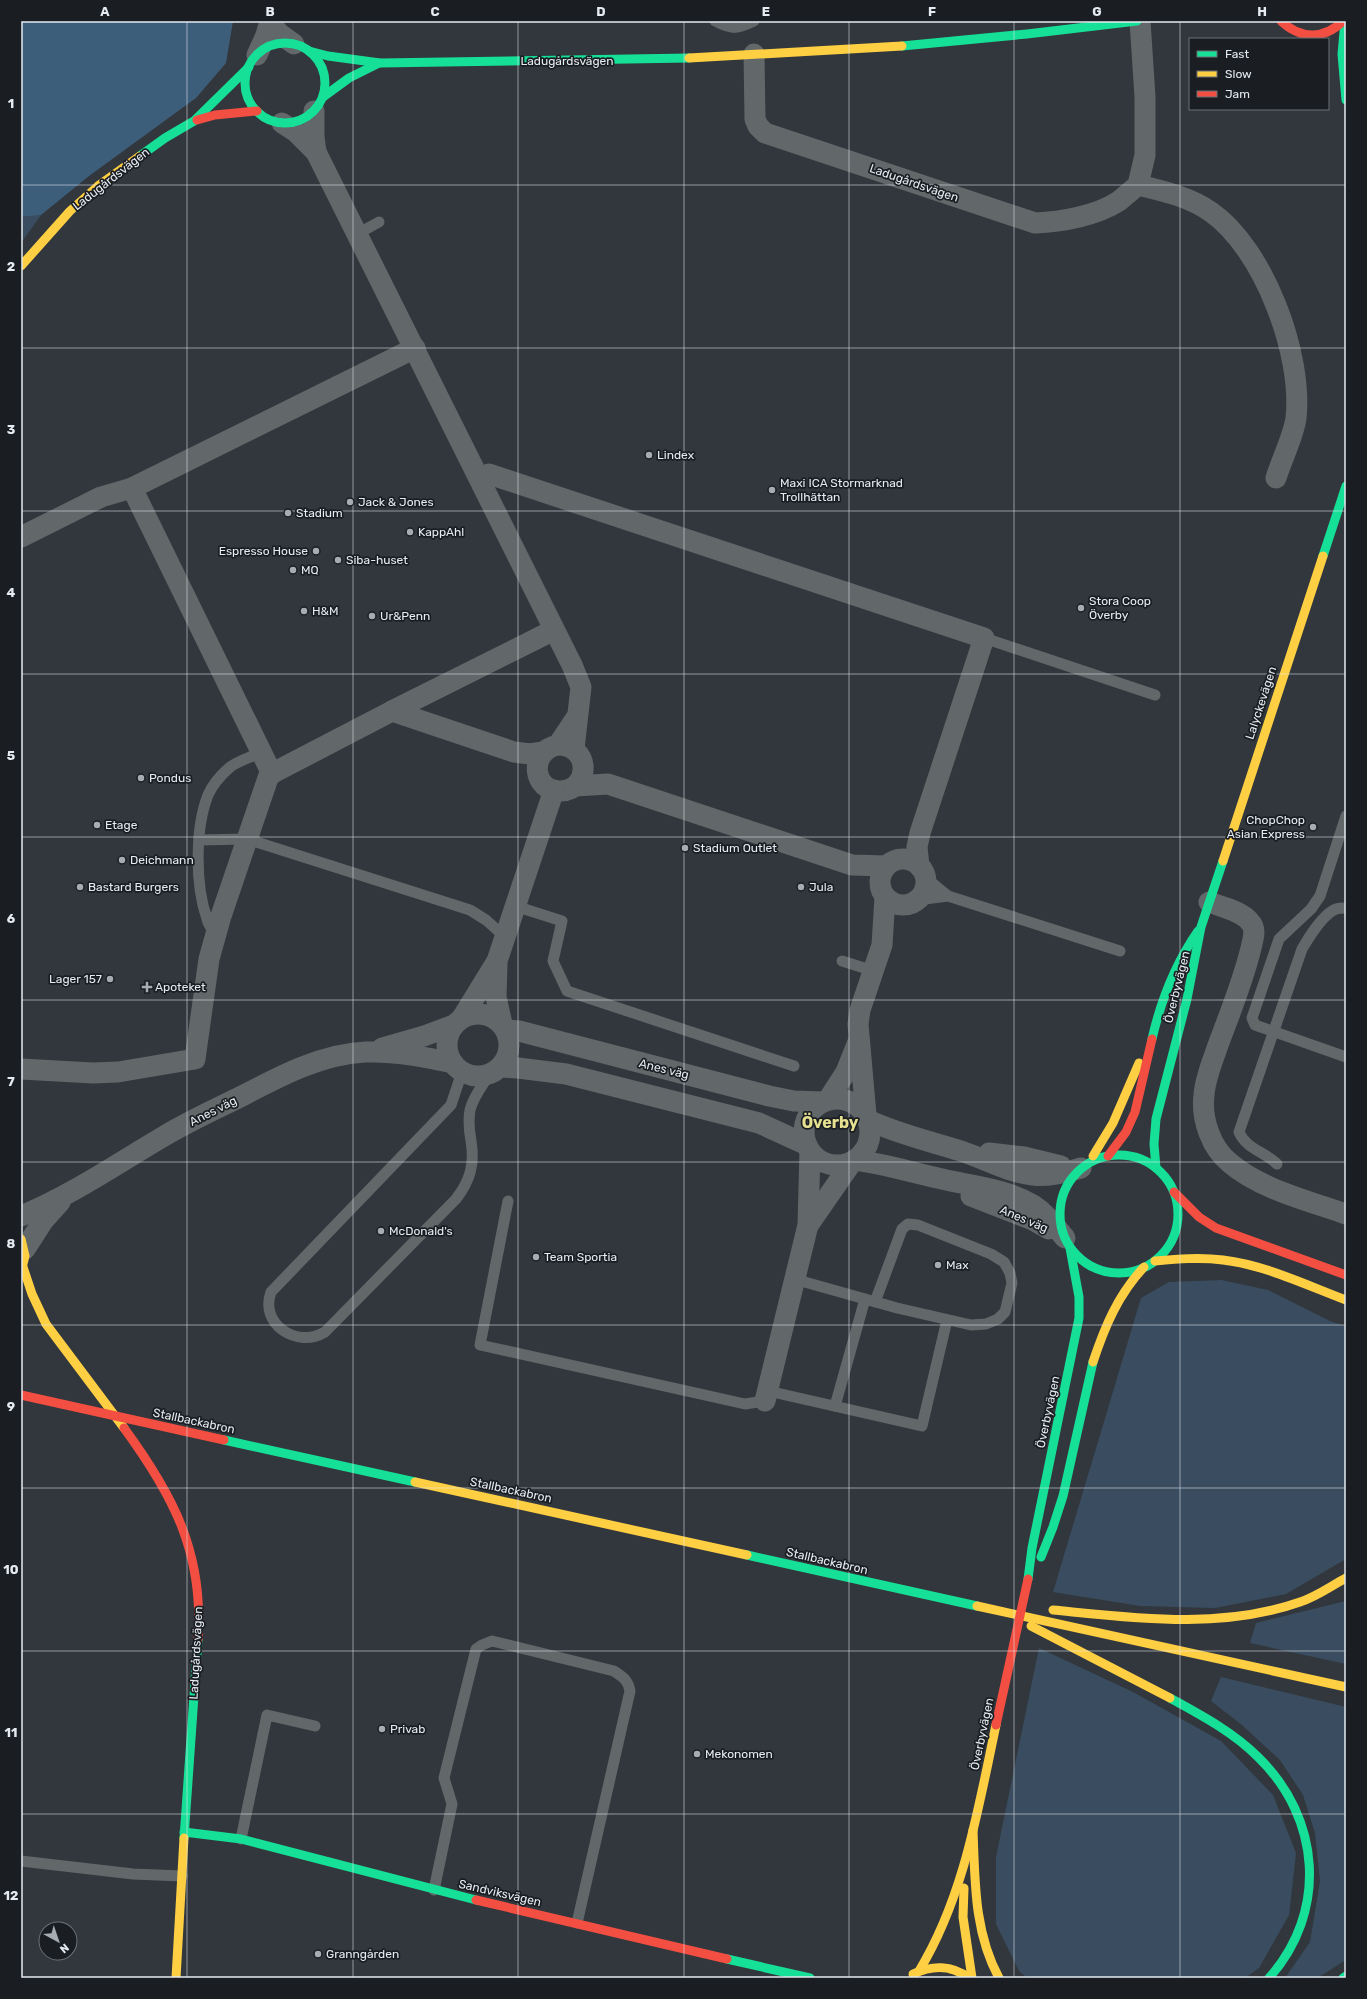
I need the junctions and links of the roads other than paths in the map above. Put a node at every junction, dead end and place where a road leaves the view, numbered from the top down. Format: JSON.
{"nodes":[{"id":1,"x":715,"y":21,"type":"edge"},
{"id":2,"x":754,"y":21,"type":"edge"},
{"id":3,"x":1137,"y":21,"type":"edge"},
{"id":4,"x":1140,"y":21,"type":"edge"},
{"id":5,"x":1344,"y":21,"type":"edge"},
{"id":6,"x":270,"y":22,"type":"edge"},
{"id":7,"x":1280,"y":24,"type":"edge"},
{"id":8,"x":1302,"y":37,"type":"edge"},
{"id":9,"x":302,"y":48,"type":"junction"},
{"id":10,"x":754,"y":54,"type":"junction"},
{"id":11,"x":253,"y":61,"type":"junction"},
{"id":12,"x":380,"y":63,"type":"junction"},
{"id":13,"x":1334,"y":80,"type":"dead end"},
{"id":14,"x":1346,"y":100,"type":"edge"},
{"id":15,"x":318,"y":104,"type":"junction"},
{"id":16,"x":1346,"y":106,"type":"edge"},
{"id":17,"x":257,"y":111,"type":"junction"},
{"id":18,"x":194,"y":121,"type":"junction"},
{"id":19,"x":282,"y":123,"type":"junction"},
{"id":20,"x":316,"y":152,"type":"junction"},
{"id":21,"x":1138,"y":185,"type":"junction"},
{"id":22,"x":379,"y":222,"type":"dead end"},
{"id":23,"x":357,"y":234,"type":"junction"},
{"id":24,"x":21,"y":266,"type":"edge"},
{"id":25,"x":415,"y":348,"type":"junction"},
{"id":26,"x":480,"y":478,"type":"junction"},
{"id":27,"x":1276,"y":478,"type":"dead end"},
{"id":28,"x":1346,"y":486,"type":"edge"},
{"id":29,"x":132,"y":488,"type":"junction"},
{"id":30,"x":21,"y":537,"type":"edge"},
{"id":31,"x":554,"y":630,"type":"junction"},
{"id":32,"x":984,"y":638,"type":"junction"},
{"id":33,"x":1155,"y":695,"type":"dead end"},
{"id":34,"x":392,"y":711,"type":"junction"},
{"id":35,"x":262,"y":752,"type":"junction"},
{"id":36,"x":514,"y":752,"type":"junction"},
{"id":37,"x":565,"y":752,"type":"junction"},
{"id":38,"x":272,"y":774,"type":"junction"},
{"id":39,"x":538,"y":774,"type":"junction"},
{"id":40,"x":608,"y":784,"type":"junction"},
{"id":41,"x":575,"y":786,"type":"junction"},
{"id":42,"x":554,"y":790,"type":"junction"},
{"id":43,"x":1346,"y":816,"type":"edge"},
{"id":44,"x":920,"y":833,"type":"junction"},
{"id":45,"x":248,"y":839,"type":"junction"},
{"id":46,"x":200,"y":840,"type":"junction"},
{"id":47,"x":892,"y":863,"type":"junction"},
{"id":48,"x":852,"y":865,"type":"junction"},
{"id":49,"x":923,"y":872,"type":"junction"},
{"id":50,"x":883,"y":894,"type":"junction"},
{"id":51,"x":948,"y":896,"type":"junction"},
{"id":52,"x":913,"y":902,"type":"junction"},
{"id":53,"x":1210,"y":902,"type":"junction"},
{"id":54,"x":515,"y":906,"type":"junction"},
{"id":55,"x":1346,"y":908,"type":"edge"},
{"id":56,"x":1201,"y":927,"type":"junction"},
{"id":57,"x":216,"y":935,"type":"junction"},
{"id":58,"x":505,"y":937,"type":"junction"},
{"id":59,"x":882,"y":946,"type":"junction"},
{"id":60,"x":1120,"y":951,"type":"dead end"},
{"id":61,"x":842,"y":960,"type":"dead end"},
{"id":62,"x":497,"y":962,"type":"junction"},
{"id":63,"x":874,"y":971,"type":"junction"},
{"id":64,"x":458,"y":1021,"type":"junction"},
{"id":65,"x":504,"y":1027,"type":"junction"},
{"id":66,"x":1274,"y":1032,"type":"junction"},
{"id":67,"x":1153,"y":1035,"type":"junction"},
{"id":68,"x":858,"y":1042,"type":"junction"},
{"id":69,"x":366,"y":1052,"type":"junction"},
{"id":70,"x":1346,"y":1057,"type":"edge"},
{"id":71,"x":794,"y":1066,"type":"dead end"},
{"id":72,"x":457,"y":1068,"type":"junction"},
{"id":73,"x":21,"y":1069,"type":"edge"},
{"id":74,"x":495,"y":1071,"type":"junction"},
{"id":75,"x":826,"y":1101,"type":"junction"},
{"id":76,"x":867,"y":1117,"type":"junction"},
{"id":77,"x":809,"y":1148,"type":"junction"},
{"id":78,"x":1108,"y":1156,"type":"junction"},
{"id":79,"x":854,"y":1161,"type":"junction"},
{"id":80,"x":1277,"y":1164,"type":"dead end"},
{"id":81,"x":1085,"y":1165,"type":"junction"},
{"id":82,"x":1156,"y":1168,"type":"junction"},
{"id":83,"x":1174,"y":1192,"type":"junction"},
{"id":84,"x":69,"y":1193,"type":"junction"},
{"id":85,"x":508,"y":1201,"type":"dead end"},
{"id":86,"x":1346,"y":1214,"type":"edge"},
{"id":87,"x":21,"y":1216,"type":"edge"},
{"id":88,"x":808,"y":1225,"type":"junction"},
{"id":89,"x":1068,"y":1243,"type":"junction"},
{"id":90,"x":23,"y":1257,"type":"edge"},
{"id":91,"x":1155,"y":1261,"type":"junction"},
{"id":92,"x":1144,"y":1267,"type":"junction"},
{"id":93,"x":1346,"y":1275,"type":"edge"},
{"id":94,"x":794,"y":1279,"type":"junction"},
{"id":95,"x":1346,"y":1300,"type":"edge"},
{"id":96,"x":870,"y":1301,"type":"junction"},
{"id":97,"x":28,"y":1310,"type":"dead end"},
{"id":98,"x":947,"y":1320,"type":"junction"},
{"id":99,"x":46,"y":1324,"type":"junction"},
{"id":100,"x":21,"y":1395,"type":"edge"},
{"id":101,"x":766,"y":1396,"type":"junction"},
{"id":102,"x":835,"y":1406,"type":"junction"},
{"id":103,"x":1346,"y":1578,"type":"edge"},
{"id":104,"x":1029,"y":1582,"type":"junction"},
{"id":105,"x":995,"y":1609,"type":"junction"},
{"id":106,"x":1346,"y":1688,"type":"edge"},
{"id":107,"x":315,"y":1726,"type":"dead end"},
{"id":108,"x":973,"y":1830,"type":"junction"},
{"id":109,"x":184,"y":1832,"type":"junction"},
{"id":110,"x":241,"y":1839,"type":"junction"},
{"id":111,"x":21,"y":1861,"type":"edge"},
{"id":112,"x":964,"y":1868,"type":"junction"},
{"id":113,"x":182,"y":1876,"type":"junction"},
{"id":114,"x":434,"y":1890,"type":"junction"},
{"id":115,"x":576,"y":1923,"type":"junction"},
{"id":116,"x":919,"y":1971,"type":"junction"},
{"id":117,"x":1346,"y":1976,"type":"edge"},
{"id":118,"x":176,"y":1978,"type":"edge"},
{"id":119,"x":810,"y":1978,"type":"edge"},
{"id":120,"x":909,"y":1978,"type":"edge"},
{"id":121,"x":971,"y":1978,"type":"edge"},
{"id":122,"x":999,"y":1978,"type":"edge"},
{"id":123,"x":1269,"y":1978,"type":"edge"},
{"id":124,"x":1343,"y":1978,"type":"edge"}],
"edges":[{"from":1,"to":2,"type":"lane"},
{"from":3,"to":10,"type":"main road","name":"Ladugårdsvägen"},
{"from":4,"to":21,"type":"street"},
{"from":5,"to":8,"type":"main road"},
{"from":5,"to":14,"type":"main road"},
{"from":6,"to":9,"type":"street"},
{"from":6,"to":11,"type":"street"},
{"from":7,"to":8,"type":"main road"},
{"from":9,"to":11,"type":"main road"},
{"from":9,"to":12,"type":"main road","name":"Ladugårdsvägen"},
{"from":9,"to":15,"type":"main road"},
{"from":10,"to":12,"type":"main road","name":"Ladugårdsvägen"},
{"from":10,"to":21,"type":"street","name":"Ladugårdsvägen"},
{"from":11,"to":17,"type":"main road"},
{"from":11,"to":18,"type":"main road","name":"Ladugårdsvägen"},
{"from":12,"to":15,"type":"main road","name":"Ladugårdsvägen"},
{"from":13,"to":16,"type":"main road"},
{"from":15,"to":19,"type":"main road"},
{"from":15,"to":20,"type":"street"},
{"from":17,"to":18,"type":"main road","name":"Ladugårdsvägen"},
{"from":17,"to":19,"type":"main road"},
{"from":18,"to":24,"type":"main road","name":"Ladugårdsvägen"},
{"from":19,"to":20,"type":"street"},
{"from":20,"to":23,"type":"street"},
{"from":21,"to":27,"type":"street"},
{"from":22,"to":23,"type":"lane"},
{"from":23,"to":25,"type":"street"},
{"from":25,"to":26,"type":"street"},
{"from":25,"to":29,"type":"street"},
{"from":26,"to":31,"type":"street"},
{"from":26,"to":32,"type":"street"},
{"from":28,"to":53,"type":"main road","name":"Lalyckevägen"},
{"from":29,"to":30,"type":"street"},
{"from":29,"to":35,"type":"street"},
{"from":31,"to":34,"type":"street"},
{"from":31,"to":37,"type":"street"},
{"from":32,"to":33,"type":"lane"},
{"from":32,"to":44,"type":"street"},
{"from":34,"to":36,"type":"street"},
{"from":34,"to":38,"type":"street"},
{"from":35,"to":38,"type":"street"},
{"from":35,"to":46,"type":"lane"},
{"from":36,"to":37,"type":"street"},
{"from":36,"to":39,"type":"street"},
{"from":37,"to":39,"type":"street"},
{"from":37,"to":40,"type":"street"},
{"from":37,"to":41,"type":"street"},
{"from":38,"to":45,"type":"street"},
{"from":39,"to":42,"type":"street"},
{"from":40,"to":41,"type":"street"},
{"from":40,"to":48,"type":"street"},
{"from":41,"to":42,"type":"street"},
{"from":42,"to":54,"type":"street"},
{"from":43,"to":66,"type":"lane"},
{"from":44,"to":47,"type":"street"},
{"from":44,"to":49,"type":"street"},
{"from":45,"to":46,"type":"lane"},
{"from":45,"to":57,"type":"street"},
{"from":45,"to":58,"type":"lane"},
{"from":46,"to":57,"type":"lane"},
{"from":47,"to":48,"type":"street"},
{"from":47,"to":49,"type":"street"},
{"from":47,"to":50,"type":"street"},
{"from":48,"to":50,"type":"street"},
{"from":49,"to":51,"type":"lane"},
{"from":49,"to":52,"type":"street"},
{"from":50,"to":52,"type":"street"},
{"from":50,"to":59,"type":"street"},
{"from":51,"to":52,"type":"lane"},
{"from":51,"to":60,"type":"lane"},
{"from":52,"to":59,"type":"street"},
{"from":53,"to":56,"type":"main road","name":"Lalyckevägen"},
{"from":53,"to":86,"type":"street"},
{"from":54,"to":58,"type":"street"},
{"from":54,"to":71,"type":"lane"},
{"from":55,"to":66,"type":"lane"},
{"from":56,"to":67,"type":"main road","name":"Överbyvägen"},
{"from":56,"to":82,"type":"main road","name":"Överbyvägen"},
{"from":57,"to":73,"type":"street"},
{"from":58,"to":62,"type":"street"},
{"from":59,"to":63,"type":"street"},
{"from":61,"to":63,"type":"lane"},
{"from":62,"to":64,"type":"street"},
{"from":62,"to":65,"type":"street"},
{"from":63,"to":68,"type":"street"},
{"from":64,"to":65,"type":"street"},
{"from":64,"to":69,"type":"street","name":"Anes väg"},
{"from":64,"to":72,"type":"street"},
{"from":65,"to":74,"type":"street"},
{"from":65,"to":75,"type":"street","name":"Anes väg"},
{"from":66,"to":70,"type":"lane"},
{"from":66,"to":80,"type":"lane"},
{"from":67,"to":78,"type":"main road","name":"Överbyvägen"},
{"from":67,"to":81,"type":"main road","name":"Överbyvägen"},
{"from":68,"to":75,"type":"street"},
{"from":68,"to":76,"type":"street"},
{"from":69,"to":72,"type":"street","name":"Anes väg"},
{"from":69,"to":84,"type":"street","name":"Anes väg"},
{"from":72,"to":74,"type":"street"},
{"from":72,"to":74,"type":"lane"},
{"from":74,"to":77,"type":"street"},
{"from":75,"to":76,"type":"street"},
{"from":75,"to":77,"type":"street"},
{"from":76,"to":79,"type":"street"},
{"from":76,"to":81,"type":"street"},
{"from":77,"to":79,"type":"street"},
{"from":77,"to":88,"type":"street"},
{"from":78,"to":81,"type":"main road","name":"Överbyvägen"},
{"from":78,"to":82,"type":"main road","name":"Överbyvägen"},
{"from":79,"to":88,"type":"street"},
{"from":79,"to":89,"type":"street","name":"Anes väg"},
{"from":81,"to":89,"type":"main road","name":"Överbyvägen"},
{"from":82,"to":83,"type":"main road","name":"Överbyvägen"},
{"from":83,"to":91,"type":"main road","name":"Överbyvägen"},
{"from":83,"to":93,"type":"main road","name":"Överbyvägen"},
{"from":84,"to":87,"type":"street","name":"Anes väg"},
{"from":84,"to":90,"type":"street","name":"Anes väg"},
{"from":85,"to":101,"type":"lane"},
{"from":88,"to":94,"type":"street"},
{"from":89,"to":92,"type":"main road","name":"Överbyvägen"},
{"from":89,"to":104,"type":"main road","name":"Överbyvägen"},
{"from":90,"to":99,"type":"main road","name":"Ladugårdsvägen"},
{"from":91,"to":92,"type":"main road","name":"Överbyvägen"},
{"from":91,"to":95,"type":"main road","name":"Överbyvägen"},
{"from":92,"to":104,"type":"main road","name":"Överbyvägen"},
{"from":94,"to":96,"type":"lane"},
{"from":94,"to":101,"type":"street"},
{"from":96,"to":98,"type":"lane"},
{"from":96,"to":98,"type":"lane"},
{"from":96,"to":102,"type":"lane"},
{"from":97,"to":99,"type":"main road","name":"Ladugårdsvägen"},
{"from":98,"to":102,"type":"lane"},
{"from":99,"to":109,"type":"main road","name":"Ladugårdsvägen"},
{"from":100,"to":105,"type":"main road","name":"Stallbackabron"},
{"from":101,"to":102,"type":"lane"},
{"from":103,"to":105,"type":"main road"},
{"from":104,"to":108,"type":"main road","name":"Överbyvägen"},
{"from":105,"to":106,"type":"main road"},
{"from":105,"to":123,"type":"main road"},
{"from":107,"to":110,"type":"lane"},
{"from":108,"to":112,"type":"main road","name":"Överbyvägen"},
{"from":108,"to":122,"type":"main road"},
{"from":109,"to":110,"type":"main road","name":"Sandviksvägen"},
{"from":109,"to":113,"type":"main road","name":"Ladugårdsvägen"},
{"from":110,"to":114,"type":"main road","name":"Sandviksvägen"},
{"from":111,"to":113,"type":"lane"},
{"from":112,"to":116,"type":"main road","name":"Överbyvägen"},
{"from":112,"to":121,"type":"main road","name":"Överbyvägen"},
{"from":113,"to":118,"type":"main road","name":"Ladugårdsvägen"},
{"from":114,"to":115,"type":"main road","name":"Sandviksvägen"},
{"from":114,"to":115,"type":"lane"},
{"from":115,"to":119,"type":"main road","name":"Sandviksvägen"},
{"from":116,"to":120,"type":"main road"},
{"from":116,"to":121,"type":"main road"},
{"from":117,"to":124,"type":"main road"}]}
